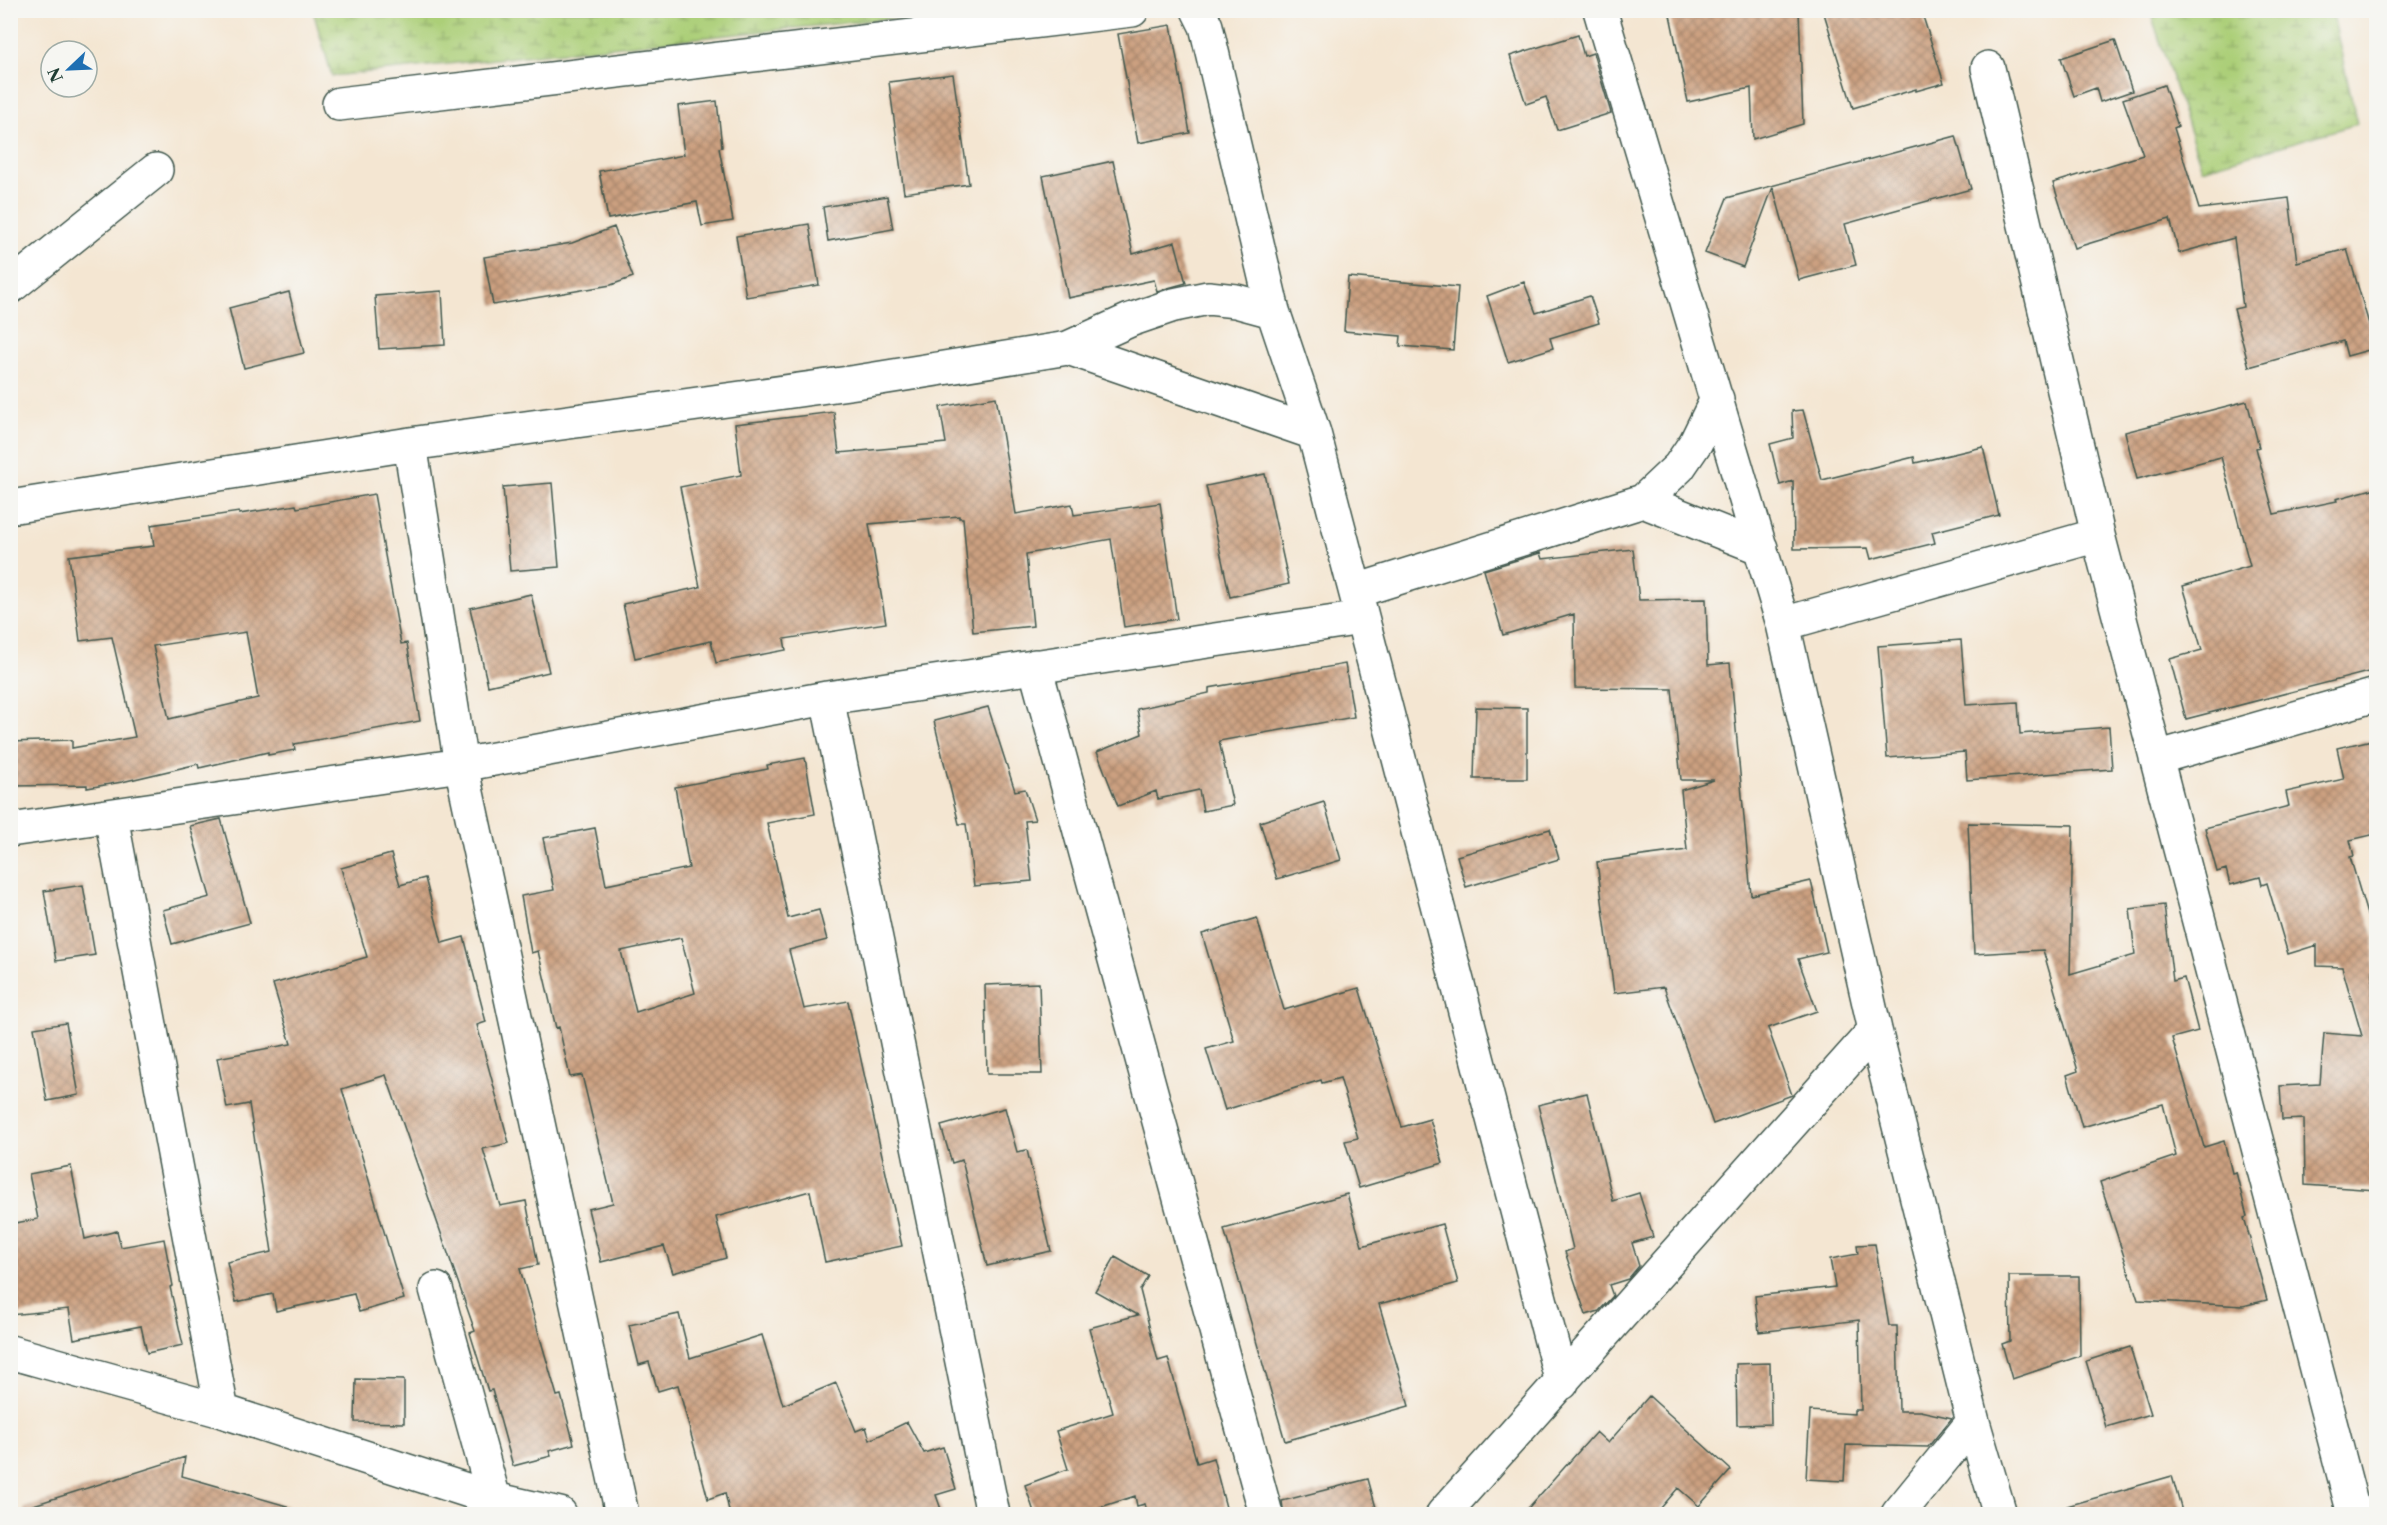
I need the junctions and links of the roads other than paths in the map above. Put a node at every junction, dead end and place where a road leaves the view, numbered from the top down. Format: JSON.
{"nodes":[{"id":1,"x":1132,"y":10,"type":"edge"},
{"id":2,"x":1198,"y":10,"type":"edge"},
{"id":3,"x":1600,"y":10,"type":"edge"},
{"id":4,"x":1988,"y":68,"type":"dead end"},
{"id":5,"x":339,"y":104,"type":"dead end"},
{"id":6,"x":156,"y":170,"type":"dead end"},
{"id":7,"x":10,"y":287,"type":"edge"},
{"id":8,"x":1273,"y":311,"type":"junction"},
{"id":9,"x":1068,"y":348,"type":"junction"},
{"id":10,"x":1717,"y":399,"type":"junction"},
{"id":11,"x":1314,"y":433,"type":"junction"},
{"id":12,"x":410,"y":444,"type":"junction"},
{"id":13,"x":1642,"y":501,"type":"junction"},
{"id":14,"x":10,"y":507,"type":"edge"},
{"id":15,"x":2098,"y":535,"type":"junction"},
{"id":16,"x":1761,"y":548,"type":"junction"},
{"id":17,"x":1359,"y":604,"type":"junction"},
{"id":18,"x":1783,"y":624,"type":"junction"},
{"id":19,"x":1035,"y":666,"type":"junction"},
{"id":20,"x":2376,"y":695,"type":"edge"},
{"id":21,"x":827,"y":698,"type":"junction"},
{"id":22,"x":2156,"y":758,"type":"junction"},
{"id":23,"x":461,"y":765,"type":"junction"},
{"id":24,"x":111,"y":816,"type":"junction"},
{"id":25,"x":10,"y":830,"type":"edge"},
{"id":26,"x":1875,"y":1030,"type":"junction"},
{"id":27,"x":436,"y":1289,"type":"dead end"},
{"id":28,"x":10,"y":1352,"type":"edge"},
{"id":29,"x":1562,"y":1383,"type":"junction"},
{"id":30,"x":222,"y":1411,"type":"junction"},
{"id":31,"x":1973,"y":1422,"type":"junction"},
{"id":32,"x":494,"y":1499,"type":"junction"},
{"id":33,"x":560,"y":1515,"type":"edge"},
{"id":34,"x":622,"y":1515,"type":"edge"},
{"id":35,"x":993,"y":1515,"type":"edge"},
{"id":36,"x":1266,"y":1515,"type":"edge"},
{"id":37,"x":1443,"y":1515,"type":"edge"},
{"id":38,"x":1898,"y":1515,"type":"edge"},
{"id":39,"x":2000,"y":1515,"type":"edge"},
{"id":40,"x":2354,"y":1515,"type":"edge"}],
"edges":[{"from":1,"to":5,"type":"street"},
{"from":2,"to":8,"type":"street"},
{"from":3,"to":10,"type":"street"},
{"from":4,"to":15,"type":"street"},
{"from":6,"to":7,"type":"street"},
{"from":8,"to":9,"type":"street"},
{"from":8,"to":11,"type":"street"},
{"from":9,"to":11,"type":"street"},
{"from":9,"to":12,"type":"street"},
{"from":10,"to":13,"type":"street"},
{"from":10,"to":16,"type":"street"},
{"from":11,"to":17,"type":"street"},
{"from":12,"to":14,"type":"street"},
{"from":12,"to":23,"type":"street"},
{"from":13,"to":16,"type":"street"},
{"from":13,"to":17,"type":"street"},
{"from":15,"to":18,"type":"street"},
{"from":15,"to":22,"type":"street"},
{"from":16,"to":18,"type":"street"},
{"from":17,"to":19,"type":"street"},
{"from":17,"to":29,"type":"street"},
{"from":18,"to":26,"type":"street"},
{"from":19,"to":21,"type":"street"},
{"from":19,"to":36,"type":"street"},
{"from":20,"to":22,"type":"street"},
{"from":21,"to":23,"type":"street"},
{"from":21,"to":35,"type":"street"},
{"from":22,"to":40,"type":"street"},
{"from":23,"to":24,"type":"street"},
{"from":23,"to":34,"type":"street"},
{"from":24,"to":25,"type":"street"},
{"from":24,"to":30,"type":"street"},
{"from":26,"to":29,"type":"street"},
{"from":26,"to":31,"type":"street"},
{"from":27,"to":32,"type":"street"},
{"from":28,"to":30,"type":"street"},
{"from":29,"to":37,"type":"street"},
{"from":30,"to":32,"type":"street"},
{"from":31,"to":38,"type":"street"},
{"from":31,"to":39,"type":"street"},
{"from":32,"to":33,"type":"street"}]}
